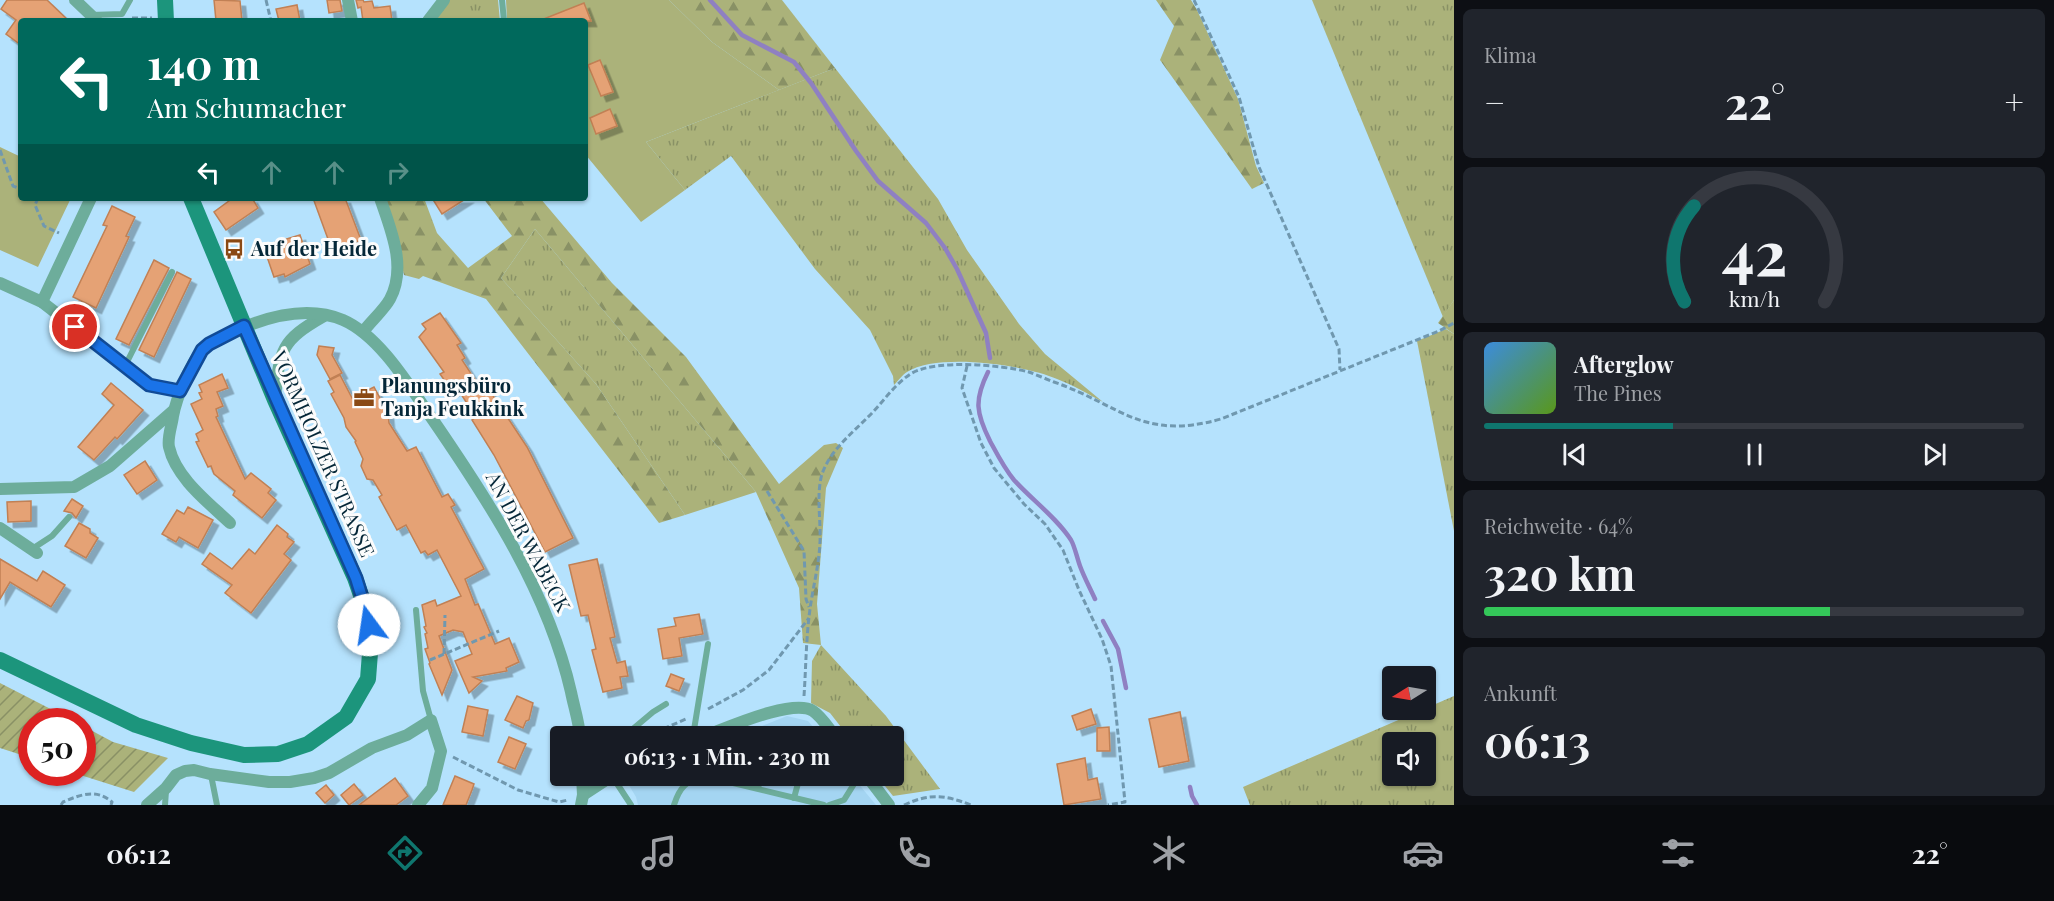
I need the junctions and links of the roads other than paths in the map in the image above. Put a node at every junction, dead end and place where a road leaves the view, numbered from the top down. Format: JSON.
{"nodes":[{"id":1,"x":75,"y":0,"type":"edge"},
{"id":2,"x":130,"y":0,"type":"edge"},
{"id":3,"x":165,"y":0,"type":"edge"},
{"id":4,"x":348,"y":0,"type":"edge"},
{"id":5,"x":444,"y":0,"type":"edge"},
{"id":6,"x":502,"y":0,"type":"edge"},
{"id":7,"x":94,"y":18,"type":"edge"},
{"id":8,"x":166,"y":18,"type":"edge"},
{"id":9,"x":351,"y":18,"type":"edge"},
{"id":10,"x":430,"y":18,"type":"edge"},
{"id":11,"x":504,"y":18,"type":"edge"},
{"id":12,"x":90,"y":201,"type":"edge"},
{"id":13,"x":192,"y":201,"type":"edge"},
{"id":14,"x":381,"y":201,"type":"edge"},
{"id":15,"x":172,"y":272,"type":"dead end"},
{"id":16,"x":0,"y":282,"type":"edge"},
{"id":17,"x":42,"y":302,"type":"junction"},
{"id":18,"x":325,"y":316,"type":"junction"},
{"id":19,"x":244,"y":326,"type":"junction"},
{"id":20,"x":363,"y":332,"type":"junction"},
{"id":21,"x":125,"y":366,"type":"junction"},
{"id":22,"x":180,"y":391,"type":"junction"},
{"id":23,"x":275,"y":400,"type":"junction"},
{"id":24,"x":174,"y":410,"type":"junction"},
{"id":25,"x":0,"y":489,"type":"edge"},
{"id":26,"x":69,"y":517,"type":"dead end"},
{"id":27,"x":230,"y":523,"type":"dead end"},
{"id":28,"x":0,"y":528,"type":"edge"},
{"id":29,"x":35,"y":551,"type":"joint"},
{"id":30,"x":416,"y":610,"type":"dead end"},
{"id":31,"x":708,"y":644,"type":"dead end"},
{"id":32,"x":0,"y":660,"type":"edge"},
{"id":33,"x":666,"y":704,"type":"dead end"},
{"id":34,"x":431,"y":720,"type":"junction"},
{"id":35,"x":578,"y":726,"type":"edge"},
{"id":36,"x":636,"y":726,"type":"edge"},
{"id":37,"x":694,"y":726,"type":"edge"},
{"id":38,"x":732,"y":726,"type":"edge"},
{"id":39,"x":827,"y":726,"type":"edge"},
{"id":40,"x":210,"y":774,"type":"junction"},
{"id":41,"x":600,"y":786,"type":"edge"},
{"id":42,"x":619,"y":786,"type":"edge"},
{"id":43,"x":797,"y":786,"type":"edge"},
{"id":44,"x":853,"y":786,"type":"edge"},
{"id":45,"x":875,"y":786,"type":"edge"},
{"id":46,"x":166,"y":788,"type":"junction"},
{"id":47,"x":758,"y":788,"type":"joint"},
{"id":48,"x":794,"y":798,"type":"junction"},
{"id":49,"x":582,"y":800,"type":"edge"},
{"id":50,"x":147,"y":805,"type":"edge"},
{"id":51,"x":165,"y":805,"type":"edge"},
{"id":52,"x":217,"y":805,"type":"edge"},
{"id":53,"x":418,"y":805,"type":"edge"},
{"id":54,"x":631,"y":805,"type":"edge"},
{"id":55,"x":674,"y":805,"type":"edge"},
{"id":56,"x":824,"y":805,"type":"edge"},
{"id":57,"x":829,"y":805,"type":"edge"},
{"id":58,"x":889,"y":805,"type":"edge"}],
"edges":[{"from":1,"to":7,"type":"street"},
{"from":2,"to":7,"type":"lane"},
{"from":3,"to":8,"type":"main road"},
{"from":4,"to":9,"type":"street"},
{"from":5,"to":10,"type":"street"},
{"from":6,"to":11,"type":"lane"},
{"from":12,"to":17,"type":"street"},
{"from":13,"to":19,"type":"main road","name":"VORMHOLZER STRASSE"},
{"from":14,"to":20,"type":"street"},
{"from":15,"to":21,"type":"lane"},
{"from":16,"to":17,"type":"street"},
{"from":17,"to":21,"type":"street"},
{"from":18,"to":19,"type":"street","name":"AN DER WABECK"},
{"from":18,"to":20,"type":"street","name":"AN DER WABECK"},
{"from":18,"to":23,"type":"street"},
{"from":19,"to":22,"type":"street","name":"AN DER WABECK"},
{"from":19,"to":23,"type":"main road","name":"VORMHOLZER STRASSE"},
{"from":20,"to":35,"type":"street","name":"AN DER WABECK"},
{"from":21,"to":22,"type":"street"},
{"from":22,"to":24,"type":"street","name":"AN DER WABECK"},
{"from":23,"to":32,"type":"main road","name":"VORMHOLZER STRASSE"},
{"from":24,"to":25,"type":"street"},
{"from":24,"to":27,"type":"street","name":"AN DER WABECK"},
{"from":26,"to":29,"type":"lane"},
{"from":28,"to":29,"type":"street"},
{"from":30,"to":34,"type":"lane"},
{"from":31,"to":37,"type":"lane"},
{"from":33,"to":36,"type":"lane"},
{"from":34,"to":40,"type":"street"},
{"from":34,"to":53,"type":"street"},
{"from":38,"to":39,"type":"street"},
{"from":40,"to":46,"type":"street"},
{"from":40,"to":52,"type":"lane"},
{"from":41,"to":49,"type":"street"},
{"from":42,"to":54,"type":"lane"},
{"from":43,"to":48,"type":"lane"},
{"from":44,"to":57,"type":"lane"},
{"from":45,"to":58,"type":"street"},
{"from":46,"to":50,"type":"street"},
{"from":46,"to":51,"type":"lane"},
{"from":47,"to":48,"type":"lane"},
{"from":47,"to":55,"type":"lane"},
{"from":48,"to":56,"type":"lane"}]}
